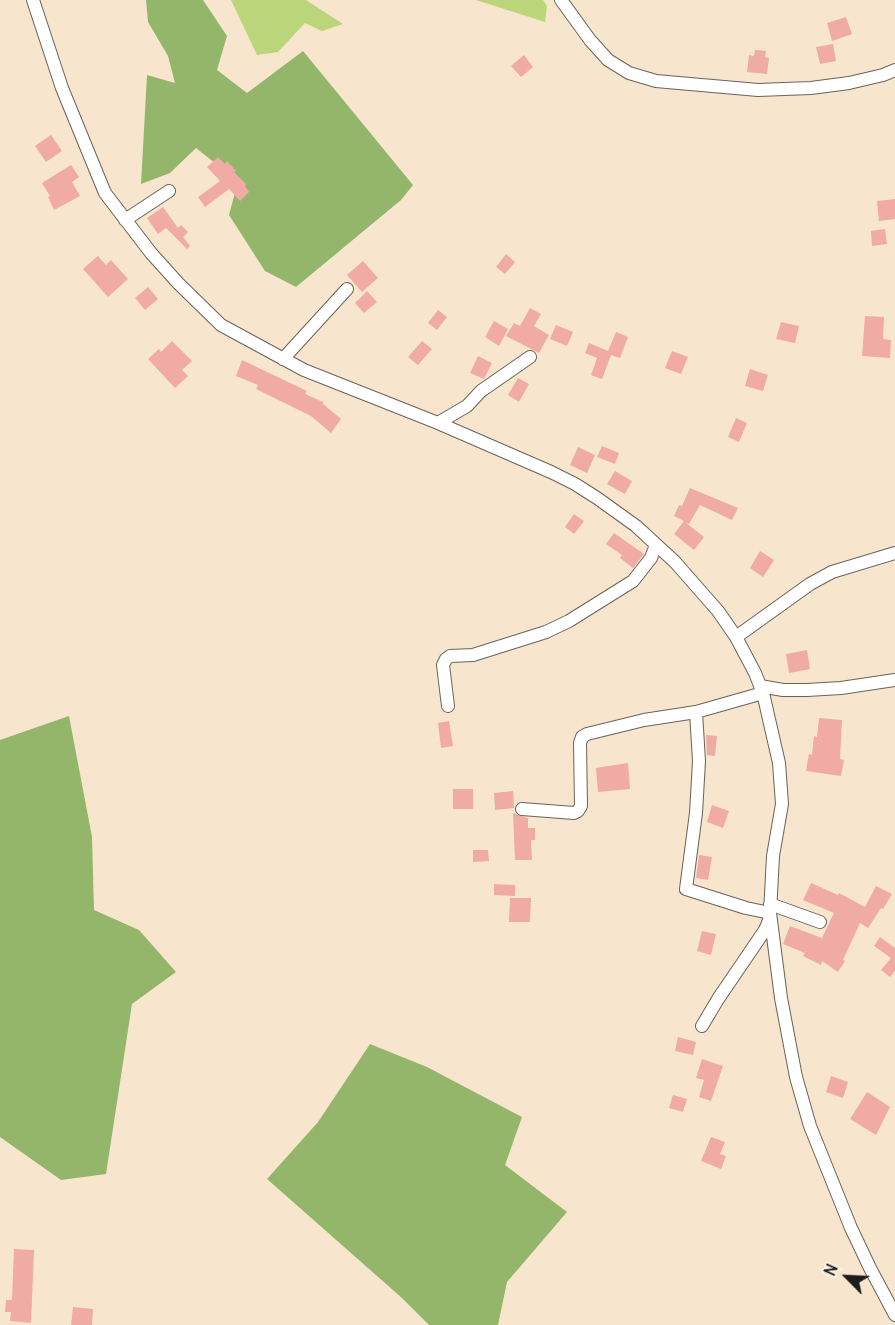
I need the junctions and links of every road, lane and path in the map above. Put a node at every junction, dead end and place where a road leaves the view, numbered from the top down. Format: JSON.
{"nodes":[{"id":1,"x":33,"y":0,"type":"edge"},
{"id":2,"x":561,"y":0,"type":"edge"},
{"id":3,"x":895,"y":70,"type":"edge"},
{"id":4,"x":170,"y":192,"type":"dead end"},
{"id":5,"x":125,"y":220,"type":"junction"},
{"id":6,"x":347,"y":290,"type":"dead end"},
{"id":7,"x":530,"y":357,"type":"dead end"},
{"id":8,"x":283,"y":359,"type":"junction"},
{"id":9,"x":438,"y":423,"type":"junction"},
{"id":10,"x":656,"y":545,"type":"junction"},
{"id":11,"x":895,"y":553,"type":"edge"},
{"id":12,"x":736,"y":637,"type":"junction"},
{"id":13,"x":895,"y":680,"type":"edge"},
{"id":14,"x":762,"y":690,"type":"junction"},
{"id":15,"x":448,"y":706,"type":"dead end"},
{"id":16,"x":696,"y":712,"type":"junction"},
{"id":17,"x":522,"y":809,"type":"dead end"},
{"id":18,"x":770,"y":911,"type":"junction"},
{"id":19,"x":820,"y":922,"type":"dead end"},
{"id":20,"x":702,"y":1026,"type":"dead end"},
{"id":21,"x":895,"y":1315,"type":"edge"}],
"edges":[{"from":1,"to":5,"type":"street"},
{"from":2,"to":3,"type":"street"},
{"from":4,"to":5,"type":"street"},
{"from":5,"to":8,"type":"street"},
{"from":6,"to":8,"type":"street"},
{"from":7,"to":9,"type":"street"},
{"from":8,"to":9,"type":"street"},
{"from":9,"to":10,"type":"street"},
{"from":10,"to":12,"type":"street"},
{"from":10,"to":15,"type":"street"},
{"from":11,"to":12,"type":"street"},
{"from":12,"to":14,"type":"street"},
{"from":13,"to":14,"type":"street"},
{"from":14,"to":16,"type":"street"},
{"from":14,"to":18,"type":"street"},
{"from":16,"to":17,"type":"street"},
{"from":16,"to":18,"type":"street"},
{"from":18,"to":19,"type":"street"},
{"from":18,"to":20,"type":"street"},
{"from":18,"to":21,"type":"street"}]}
